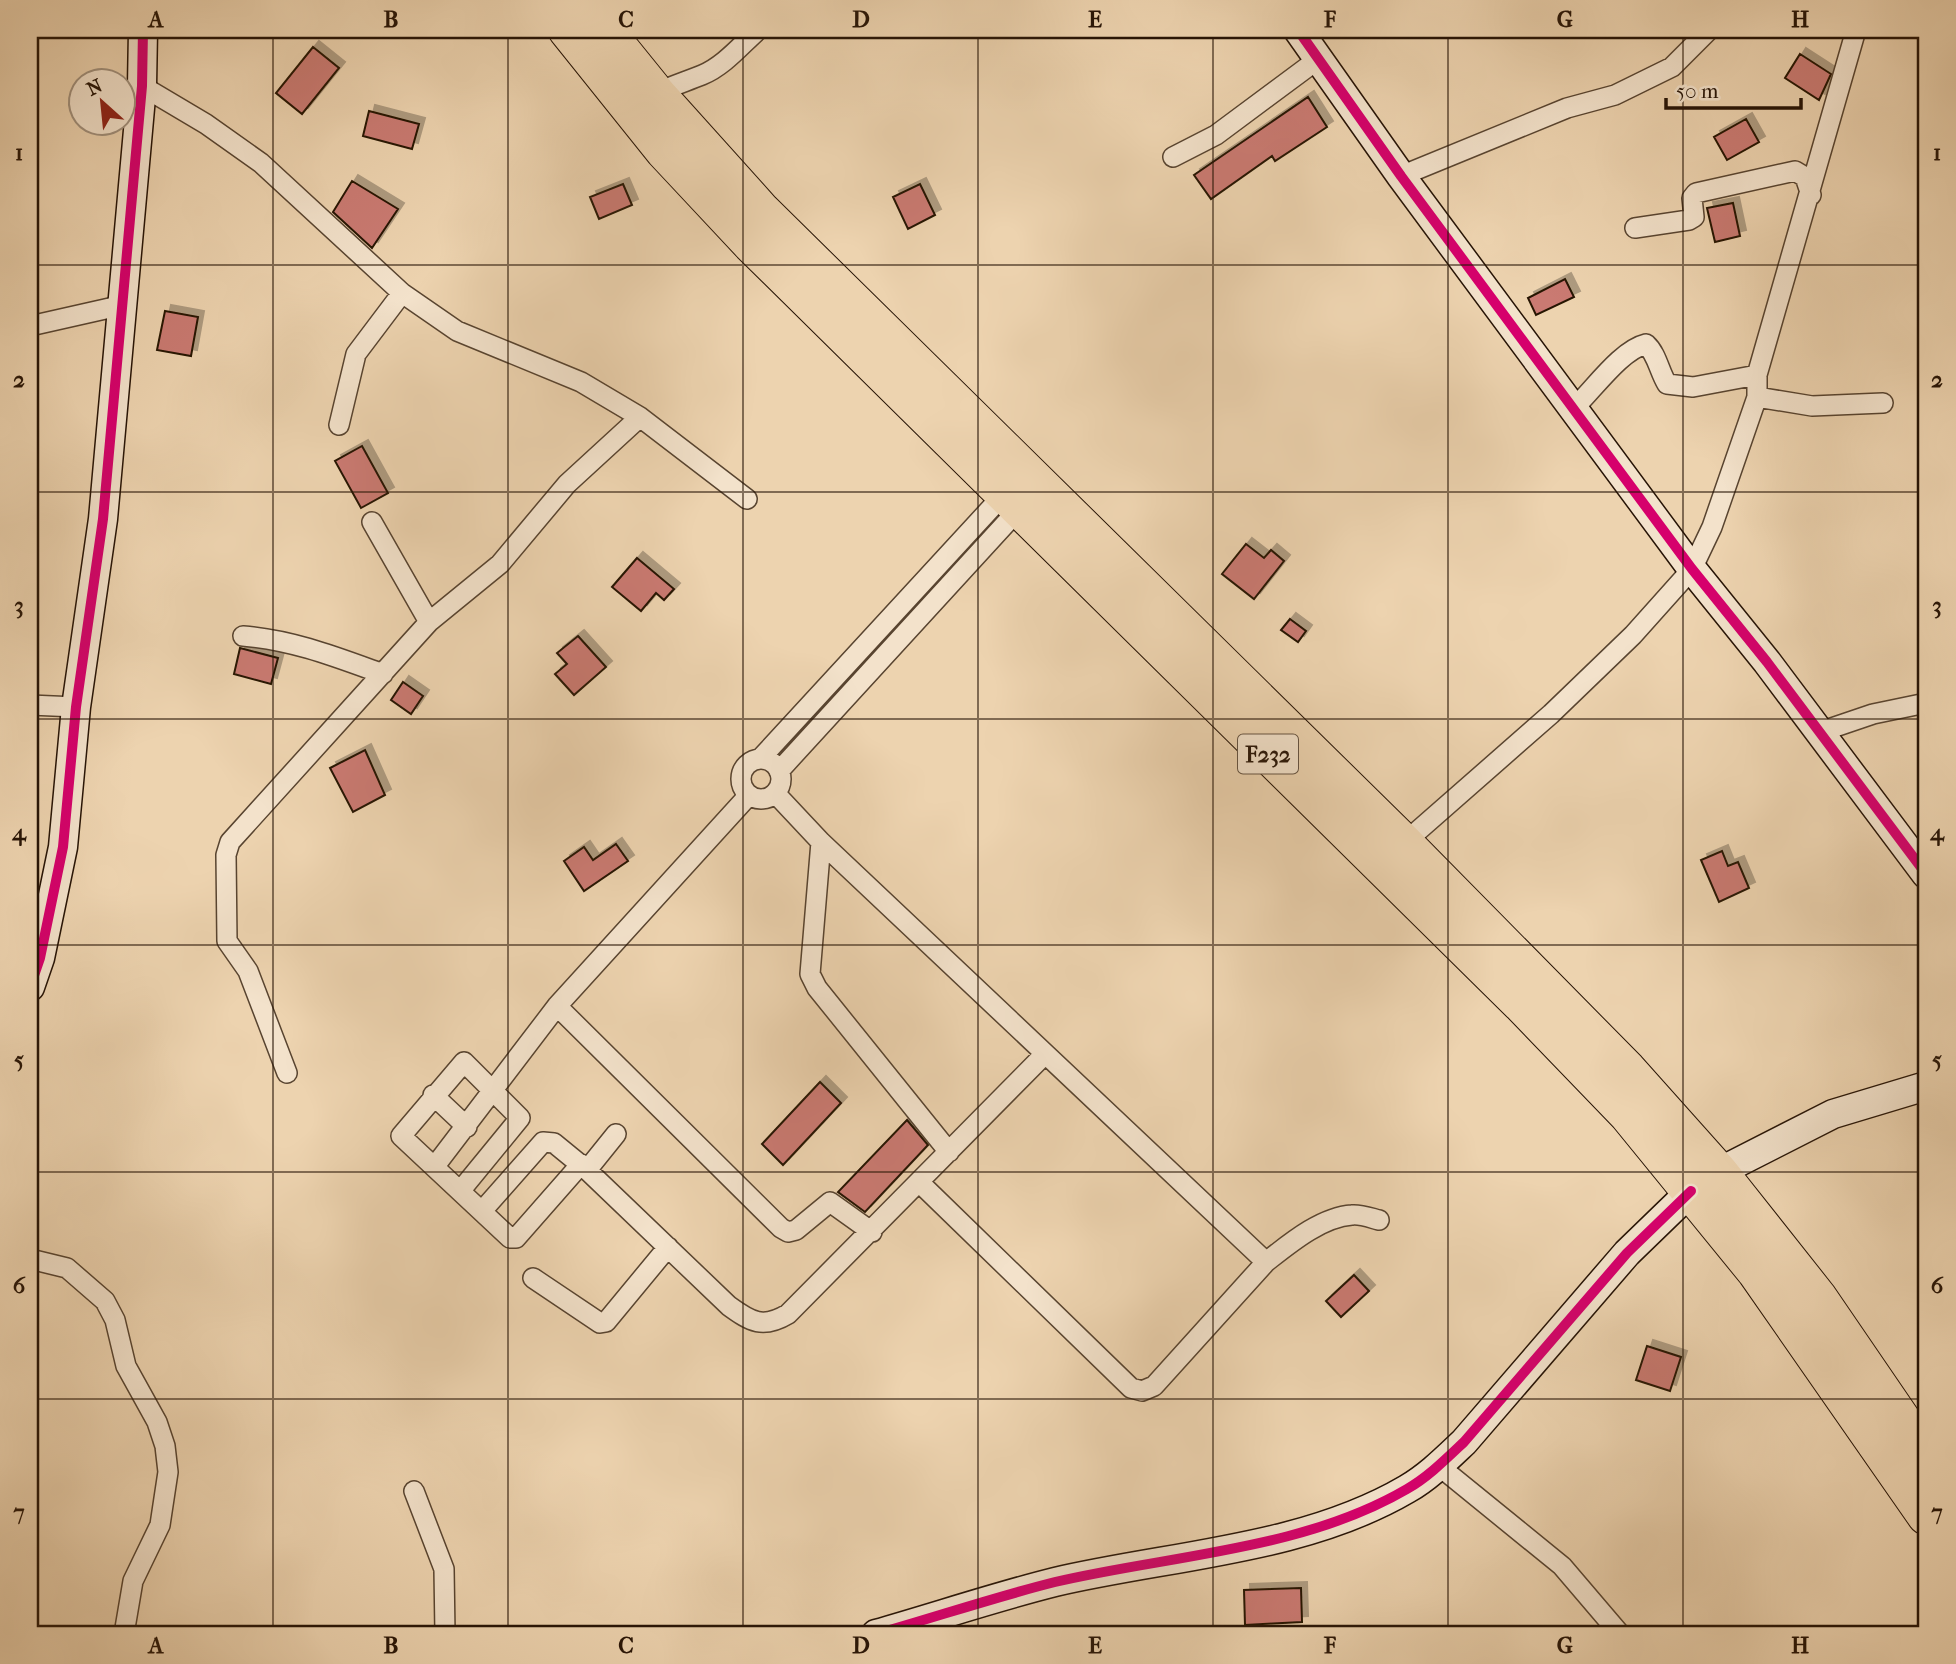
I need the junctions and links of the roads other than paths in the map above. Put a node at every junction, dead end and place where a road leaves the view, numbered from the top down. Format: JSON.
{"nodes":[{"id":1,"x":143,"y":30,"type":"edge"},
{"id":2,"x":567,"y":30,"type":"edge"},
{"id":3,"x":605,"y":30,"type":"edge"},
{"id":4,"x":758,"y":30,"type":"edge"},
{"id":5,"x":1298,"y":30,"type":"edge"},
{"id":6,"x":1709,"y":30,"type":"edge"},
{"id":7,"x":1856,"y":30,"type":"edge"},
{"id":8,"x":1317,"y":60,"type":"junction"},
{"id":9,"x":142,"y":86,"type":"junction"},
{"id":10,"x":656,"y":93,"type":"junction"},
{"id":11,"x":1173,"y":157,"type":"dead end"},
{"id":12,"x":1401,"y":176,"type":"junction"},
{"id":13,"x":1811,"y":195,"type":"junction"},
{"id":14,"x":1635,"y":228,"type":"dead end"},
{"id":15,"x":402,"y":293,"type":"junction"},
{"id":16,"x":123,"y":305,"type":"junction"},
{"id":17,"x":30,"y":326,"type":"edge"},
{"id":18,"x":1757,"y":375,"type":"junction"},
{"id":19,"x":1757,"y":397,"type":"junction"},
{"id":20,"x":1883,"y":403,"type":"dead end"},
{"id":21,"x":1574,"y":408,"type":"junction"},
{"id":22,"x":640,"y":417,"type":"junction"},
{"id":23,"x":339,"y":425,"type":"dead end"},
{"id":24,"x":747,"y":499,"type":"dead end"},
{"id":25,"x":1012,"y":501,"type":"junction"},
{"id":26,"x":372,"y":522,"type":"dead end"},
{"id":27,"x":1692,"y":569,"type":"junction"},
{"id":28,"x":429,"y":622,"type":"junction"},
{"id":29,"x":243,"y":636,"type":"dead end"},
{"id":30,"x":383,"y":674,"type":"junction"},
{"id":31,"x":1926,"y":703,"type":"edge"},
{"id":32,"x":30,"y":705,"type":"edge"},
{"id":33,"x":76,"y":707,"type":"junction"},
{"id":34,"x":1820,"y":732,"type":"junction"},
{"id":35,"x":760,"y":759,"type":"junction"},
{"id":36,"x":779,"y":771,"type":"junction"},
{"id":37,"x":775,"y":793,"type":"junction"},
{"id":38,"x":749,"y":795,"type":"junction"},
{"id":39,"x":821,"y":842,"type":"junction"},
{"id":40,"x":1404,"y":843,"type":"junction"},
{"id":41,"x":1926,"y":874,"type":"edge"},
{"id":42,"x":30,"y":987,"type":"edge"},
{"id":43,"x":557,"y":1006,"type":"junction"},
{"id":44,"x":1045,"y":1054,"type":"junction"},
{"id":45,"x":287,"y":1073,"type":"dead end"},
{"id":46,"x":1926,"y":1086,"type":"edge"},
{"id":47,"x":494,"y":1091,"type":"junction"},
{"id":48,"x":433,"y":1096,"type":"junction"},
{"id":49,"x":467,"y":1127,"type":"junction"},
{"id":50,"x":617,"y":1134,"type":"dead end"},
{"id":51,"x":494,"y":1152,"type":"junction"},
{"id":52,"x":949,"y":1152,"type":"junction"},
{"id":53,"x":435,"y":1166,"type":"junction"},
{"id":54,"x":584,"y":1167,"type":"junction"},
{"id":55,"x":516,"y":1172,"type":"junction"},
{"id":56,"x":1705,"y":1182,"type":"junction"},
{"id":57,"x":920,"y":1183,"type":"junction"},
{"id":58,"x":461,"y":1190,"type":"junction"},
{"id":59,"x":482,"y":1211,"type":"junction"},
{"id":60,"x":1379,"y":1220,"type":"dead end"},
{"id":61,"x":872,"y":1233,"type":"junction"},
{"id":62,"x":668,"y":1247,"type":"junction"},
{"id":63,"x":30,"y":1259,"type":"edge"},
{"id":64,"x":1266,"y":1262,"type":"junction"},
{"id":65,"x":533,"y":1278,"type":"dead end"},
{"id":66,"x":1926,"y":1455,"type":"edge"},
{"id":67,"x":1439,"y":1466,"type":"junction"},
{"id":68,"x":414,"y":1491,"type":"dead end"},
{"id":69,"x":1926,"y":1516,"type":"edge"},
{"id":70,"x":124,"y":1634,"type":"edge"},
{"id":71,"x":445,"y":1634,"type":"edge"},
{"id":72,"x":876,"y":1634,"type":"edge"},
{"id":73,"x":1620,"y":1634,"type":"edge"}],
"edges":[{"from":1,"to":9,"type":"street"},
{"from":2,"to":25,"type":"highway","number":"F232"},
{"from":3,"to":10,"type":"highway","number":"F232"},
{"from":4,"to":10,"type":"street"},
{"from":5,"to":8,"type":"street"},
{"from":6,"to":12,"type":"street"},
{"from":7,"to":13,"type":"street"},
{"from":8,"to":11,"type":"street"},
{"from":8,"to":12,"type":"street"},
{"from":9,"to":15,"type":"street"},
{"from":9,"to":16,"type":"street"},
{"from":10,"to":40,"type":"highway","number":"F232"},
{"from":12,"to":21,"type":"street"},
{"from":13,"to":14,"type":"street"},
{"from":13,"to":18,"type":"street"},
{"from":15,"to":22,"type":"street"},
{"from":15,"to":23,"type":"street"},
{"from":16,"to":17,"type":"street"},
{"from":16,"to":33,"type":"street"},
{"from":18,"to":19,"type":"street"},
{"from":18,"to":21,"type":"street"},
{"from":19,"to":20,"type":"street"},
{"from":19,"to":27,"type":"street"},
{"from":21,"to":27,"type":"street"},
{"from":22,"to":24,"type":"street"},
{"from":22,"to":28,"type":"street"},
{"from":25,"to":35,"type":"street"},
{"from":25,"to":36,"type":"street"},
{"from":25,"to":56,"type":"highway","number":"F232"},
{"from":26,"to":28,"type":"street"},
{"from":27,"to":34,"type":"street"},
{"from":27,"to":40,"type":"street"},
{"from":28,"to":30,"type":"street"},
{"from":29,"to":30,"type":"street"},
{"from":30,"to":45,"type":"street"},
{"from":31,"to":34,"type":"street"},
{"from":32,"to":33,"type":"street"},
{"from":33,"to":42,"type":"street"},
{"from":34,"to":41,"type":"street"},
{"from":35,"to":36,"type":"street"},
{"from":35,"to":38,"type":"street"},
{"from":36,"to":37,"type":"street"},
{"from":37,"to":38,"type":"street"},
{"from":37,"to":39,"type":"street"},
{"from":38,"to":43,"type":"street"},
{"from":39,"to":44,"type":"street"},
{"from":39,"to":52,"type":"street"},
{"from":40,"to":56,"type":"highway","number":"F232"},
{"from":43,"to":47,"type":"street"},
{"from":43,"to":61,"type":"street"},
{"from":44,"to":52,"type":"street"},
{"from":44,"to":64,"type":"street"},
{"from":46,"to":56,"type":"street"},
{"from":47,"to":48,"type":"street"},
{"from":47,"to":49,"type":"street"},
{"from":47,"to":51,"type":"street"},
{"from":48,"to":49,"type":"street"},
{"from":48,"to":53,"type":"street"},
{"from":49,"to":53,"type":"street"},
{"from":50,"to":54,"type":"street"},
{"from":51,"to":55,"type":"street"},
{"from":51,"to":58,"type":"street"},
{"from":52,"to":57,"type":"street"},
{"from":53,"to":58,"type":"street"},
{"from":54,"to":55,"type":"street"},
{"from":54,"to":59,"type":"street"},
{"from":54,"to":62,"type":"street"},
{"from":55,"to":59,"type":"street"},
{"from":56,"to":66,"type":"highway","number":"F232"},
{"from":56,"to":67,"type":"street"},
{"from":56,"to":69,"type":"highway","number":"F232"},
{"from":57,"to":61,"type":"street"},
{"from":57,"to":64,"type":"street"},
{"from":58,"to":59,"type":"street"},
{"from":60,"to":64,"type":"street"},
{"from":61,"to":62,"type":"street"},
{"from":62,"to":65,"type":"street"},
{"from":63,"to":70,"type":"street"},
{"from":67,"to":72,"type":"street"},
{"from":67,"to":73,"type":"street"},
{"from":68,"to":71,"type":"street"}]}
